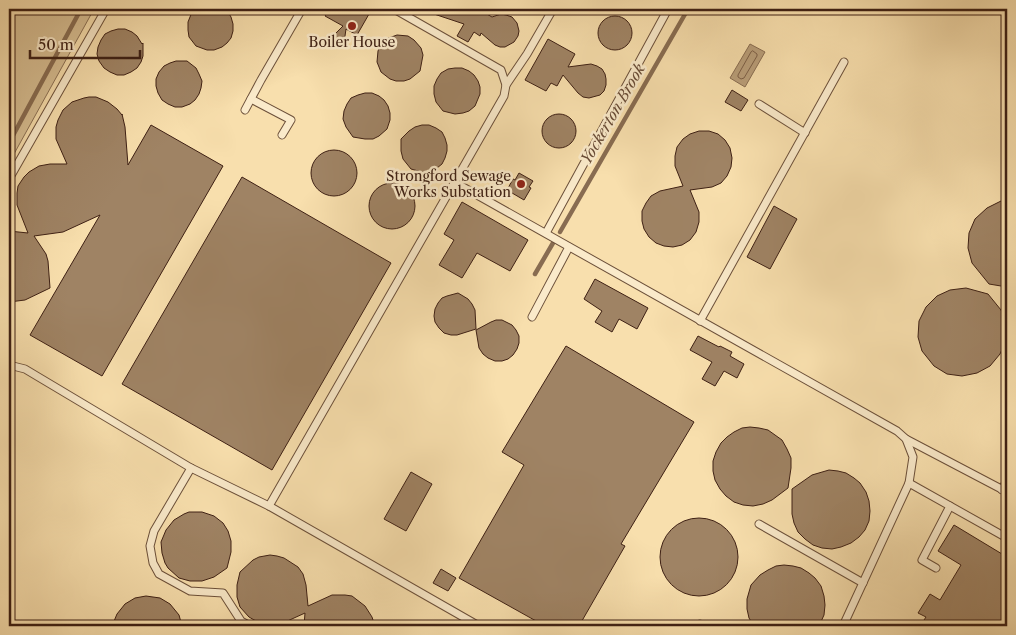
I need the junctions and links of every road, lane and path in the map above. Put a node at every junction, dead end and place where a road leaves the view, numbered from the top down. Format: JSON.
{"nodes":[{"id":1,"x":106,"y":9,"type":"edge"},
{"id":2,"x":302,"y":9,"type":"edge"},
{"id":3,"x":394,"y":9,"type":"edge"},
{"id":4,"x":553,"y":9,"type":"edge"},
{"id":5,"x":668,"y":9,"type":"edge"},
{"id":6,"x":844,"y":62,"type":"dead end"},
{"id":7,"x":506,"y":85,"type":"junction"},
{"id":8,"x":251,"y":98,"type":"junction"},
{"id":9,"x":759,"y":104,"type":"dead end"},
{"id":10,"x":245,"y":110,"type":"dead end"},
{"id":11,"x":805,"y":133,"type":"junction"},
{"id":12,"x":282,"y":135,"type":"dead end"},
{"id":13,"x":9,"y":179,"type":"edge"},
{"id":14,"x":454,"y":182,"type":"junction"},
{"id":15,"x":546,"y":233,"type":"junction"},
{"id":16,"x":569,"y":247,"type":"junction"},
{"id":17,"x":532,"y":317,"type":"dead end"},
{"id":18,"x":700,"y":321,"type":"junction"},
{"id":19,"x":9,"y":365,"type":"edge"},
{"id":20,"x":906,"y":439,"type":"junction"},
{"id":21,"x":191,"y":468,"type":"junction"},
{"id":22,"x":1007,"y":480,"type":"edge"},
{"id":23,"x":910,"y":483,"type":"junction"},
{"id":24,"x":1005,"y":491,"type":"edge"},
{"id":25,"x":269,"y":506,"type":"junction"},
{"id":26,"x":950,"y":506,"type":"junction"},
{"id":27,"x":759,"y":524,"type":"dead end"},
{"id":28,"x":1007,"y":538,"type":"edge"},
{"id":29,"x":936,"y":568,"type":"dead end"},
{"id":30,"x":863,"y":584,"type":"junction"},
{"id":31,"x":250,"y":626,"type":"edge"},
{"id":32,"x":479,"y":626,"type":"edge"},
{"id":33,"x":843,"y":626,"type":"edge"}],
"edges":[{"from":1,"to":13,"type":"lane"},
{"from":2,"to":8,"type":"lane"},
{"from":3,"to":7,"type":"lane"},
{"from":4,"to":7,"type":"lane"},
{"from":5,"to":15,"type":"lane"},
{"from":6,"to":11,"type":"lane"},
{"from":7,"to":14,"type":"lane"},
{"from":8,"to":10,"type":"lane"},
{"from":8,"to":12,"type":"lane"},
{"from":9,"to":11,"type":"lane"},
{"from":11,"to":18,"type":"lane"},
{"from":14,"to":15,"type":"lane"},
{"from":14,"to":25,"type":"lane"},
{"from":15,"to":16,"type":"lane"},
{"from":16,"to":17,"type":"lane"},
{"from":16,"to":18,"type":"lane"},
{"from":18,"to":20,"type":"lane"},
{"from":19,"to":21,"type":"lane"},
{"from":20,"to":23,"type":"lane"},
{"from":20,"to":24,"type":"lane"},
{"from":21,"to":25,"type":"lane"},
{"from":21,"to":31,"type":"lane"},
{"from":22,"to":24,"type":"lane"},
{"from":23,"to":26,"type":"lane"},
{"from":23,"to":30,"type":"lane"},
{"from":25,"to":32,"type":"lane"},
{"from":26,"to":28,"type":"lane"},
{"from":26,"to":29,"type":"lane"},
{"from":27,"to":30,"type":"lane"},
{"from":30,"to":33,"type":"lane"}]}
